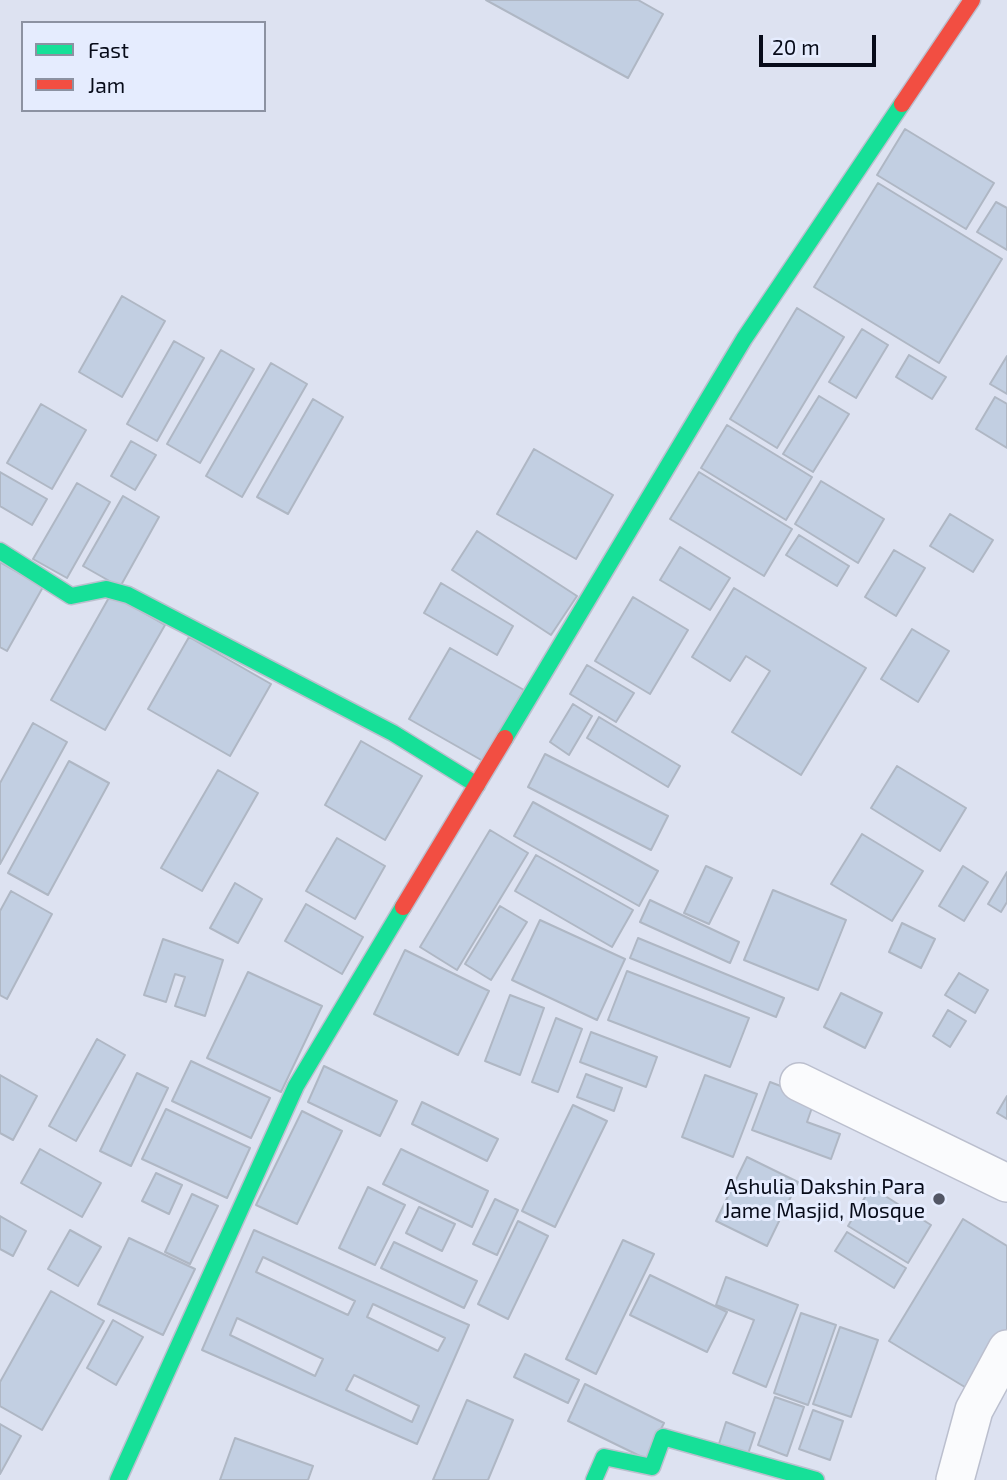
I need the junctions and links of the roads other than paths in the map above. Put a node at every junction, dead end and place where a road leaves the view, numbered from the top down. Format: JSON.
{"nodes":[{"id":1,"x":972,"y":0,"type":"edge"},
{"id":2,"x":0,"y":551,"type":"edge"},
{"id":3,"x":477,"y":785,"type":"junction"},
{"id":4,"x":799,"y":1082,"type":"dead end"},
{"id":5,"x":1007,"y":1183,"type":"edge"},
{"id":6,"x":1007,"y":1349,"type":"edge"},
{"id":7,"x":118,"y":1480,"type":"edge"},
{"id":8,"x":594,"y":1480,"type":"edge"},
{"id":9,"x":816,"y":1480,"type":"edge"},
{"id":10,"x":955,"y":1480,"type":"edge"}],
"edges":[{"from":1,"to":3,"type":"street"},
{"from":2,"to":3,"type":"street"},
{"from":3,"to":7,"type":"street"},
{"from":4,"to":5,"type":"street"},
{"from":6,"to":10,"type":"street"},
{"from":8,"to":9,"type":"street"}]}
